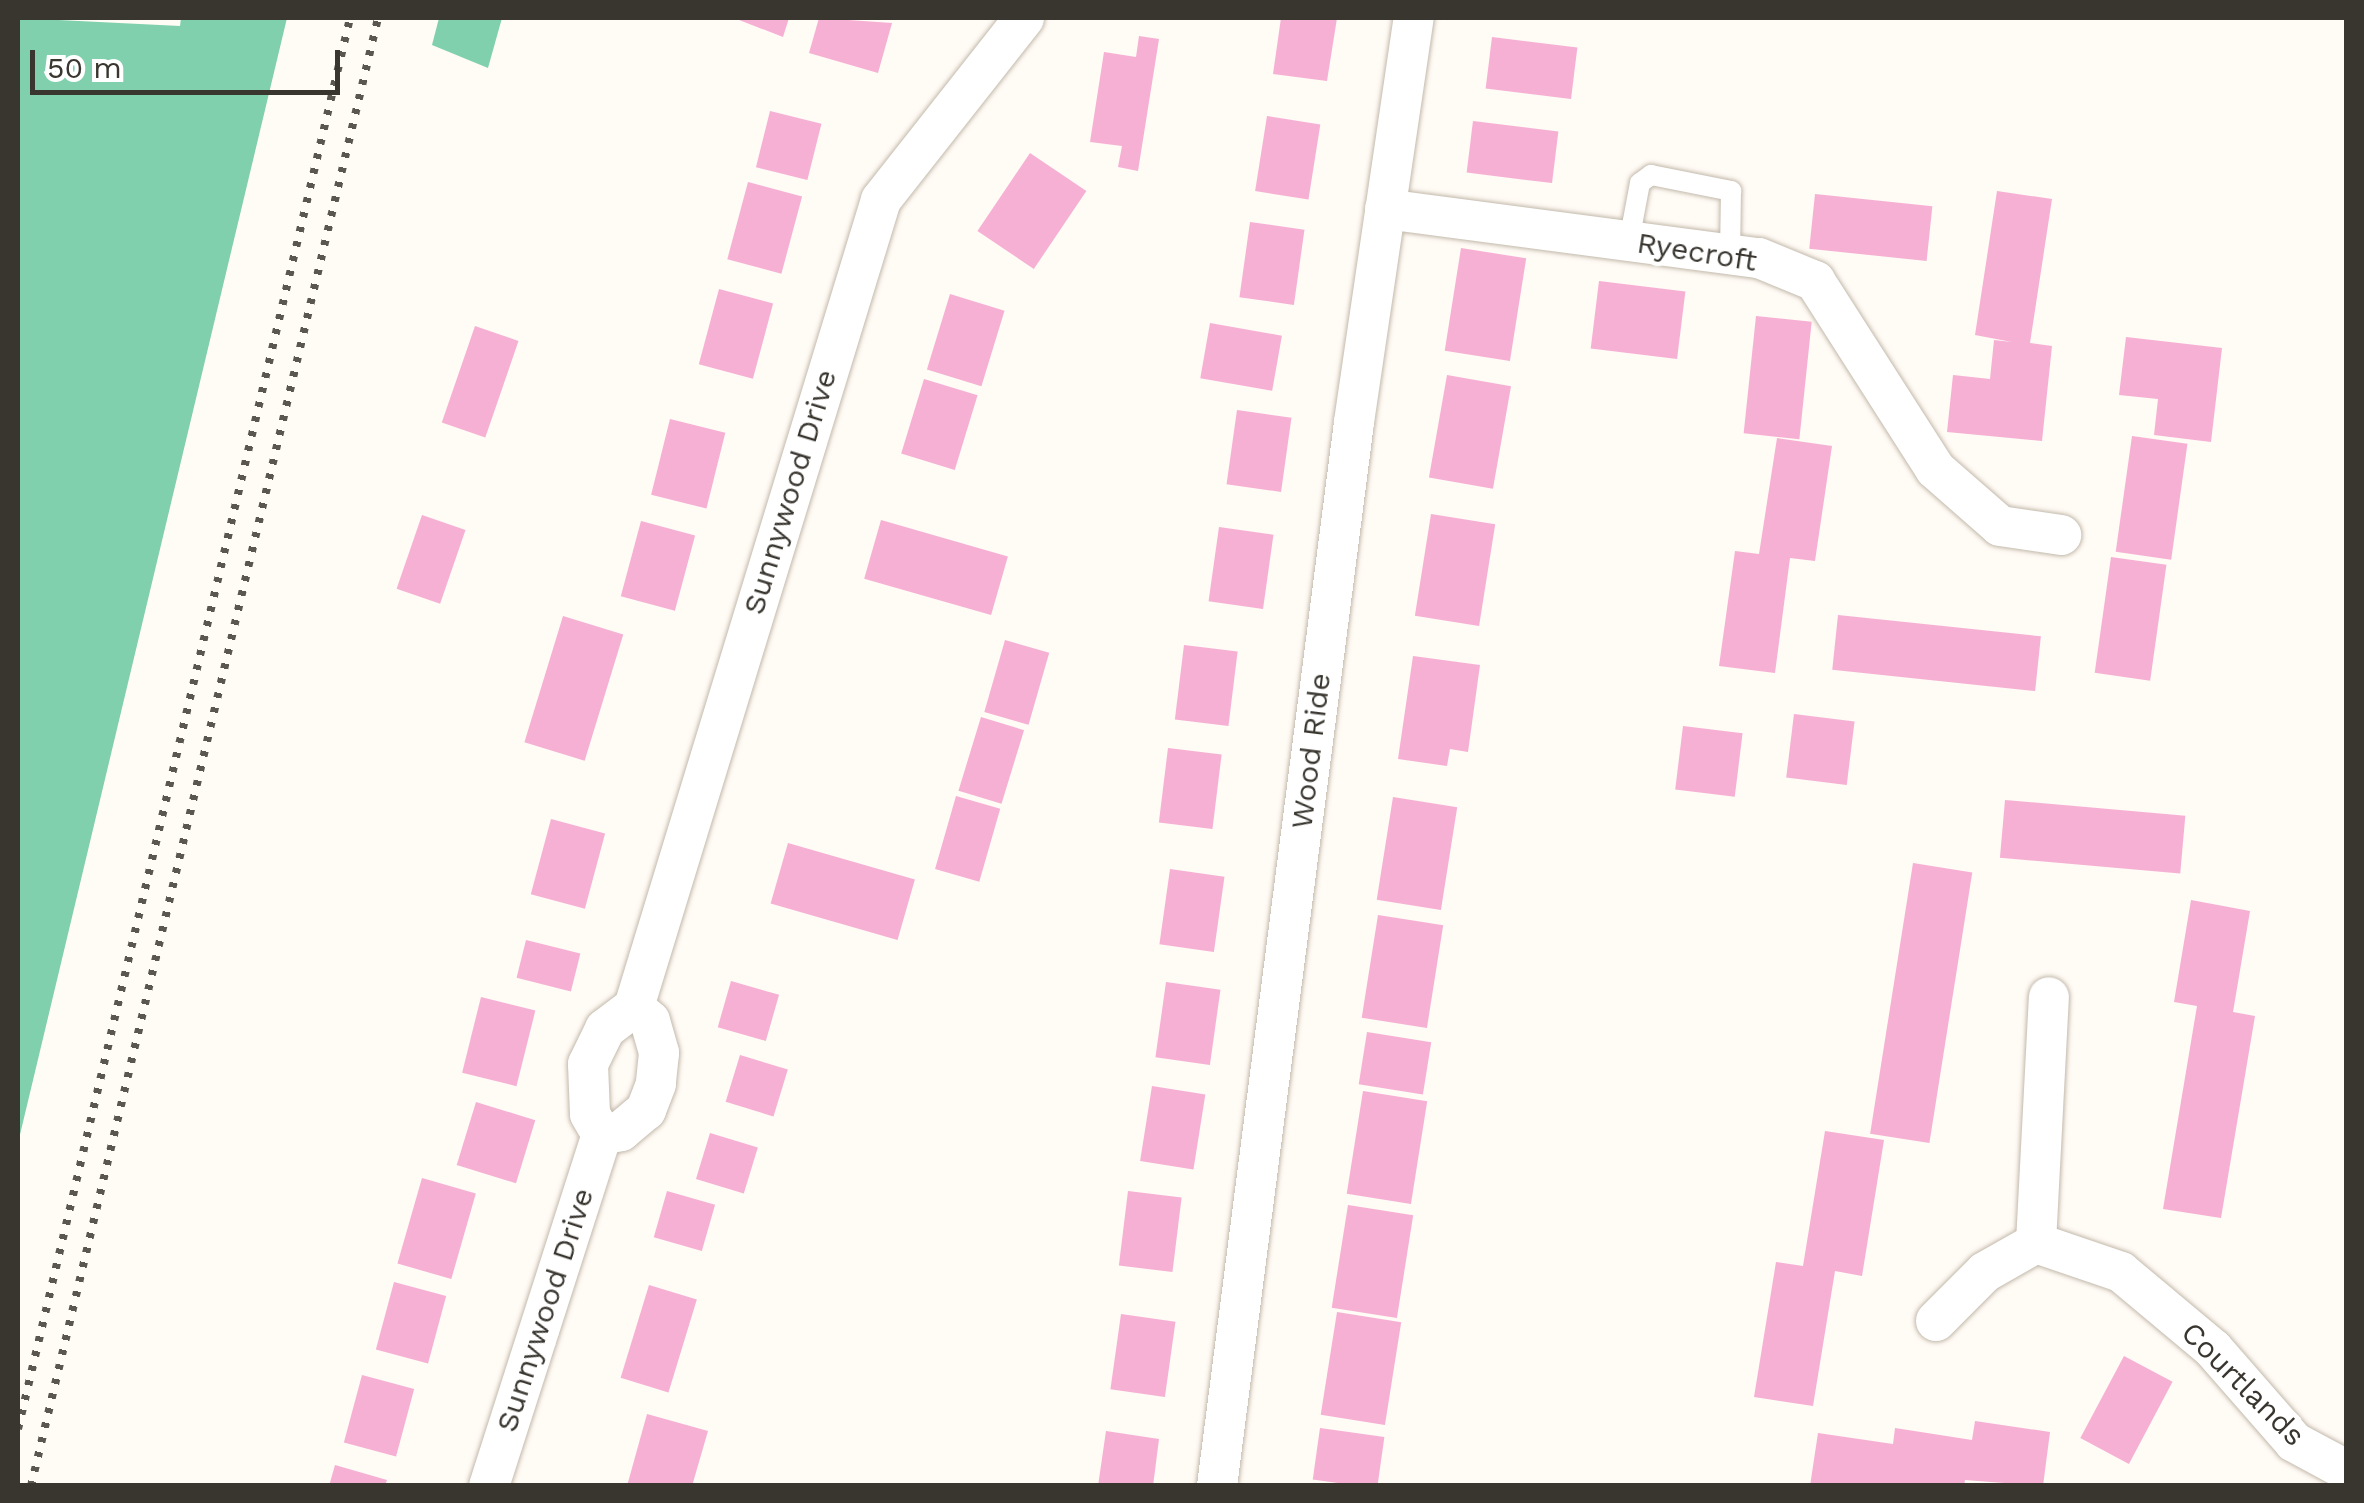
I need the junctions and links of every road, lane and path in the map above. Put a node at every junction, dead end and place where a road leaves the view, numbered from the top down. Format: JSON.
{"nodes":[{"id":1,"x":1414,"y":18,"type":"edge"},
{"id":2,"x":1000,"y":26,"type":"edge"},
{"id":3,"x":1385,"y":209,"type":"junction"},
{"id":4,"x":1629,"y":241,"type":"junction"},
{"id":5,"x":1730,"y":254,"type":"junction"},
{"id":6,"x":2061,"y":535,"type":"dead end"},
{"id":7,"x":2049,"y":997,"type":"dead end"},
{"id":8,"x":634,"y":1007,"type":"junction"},
{"id":9,"x":602,"y":1135,"type":"junction"},
{"id":10,"x":2036,"y":1242,"type":"junction"},
{"id":11,"x":1936,"y":1321,"type":"dead end"},
{"id":12,"x":2346,"y":1470,"type":"edge"},
{"id":13,"x":489,"y":1486,"type":"edge"},
{"id":14,"x":1217,"y":1486,"type":"edge"}],
"edges":[{"from":1,"to":3,"type":"street","name":"Wood Ride"},
{"from":2,"to":8,"type":"street","name":"Sunnywood Drive"},
{"from":3,"to":4,"type":"street","name":"Ryecroft"},
{"from":3,"to":14,"type":"street","name":"Wood Ride"},
{"from":4,"to":5,"type":"street","name":"Ryecroft"},
{"from":4,"to":5,"type":"lane"},
{"from":5,"to":6,"type":"street","name":"Ryecroft"},
{"from":7,"to":10,"type":"street"},
{"from":8,"to":9,"type":"street","name":"Sunnywood Drive"},
{"from":8,"to":9,"type":"street"},
{"from":9,"to":13,"type":"street","name":"Sunnywood Drive"},
{"from":10,"to":11,"type":"street"},
{"from":10,"to":12,"type":"street","name":"Courtlands"}]}
